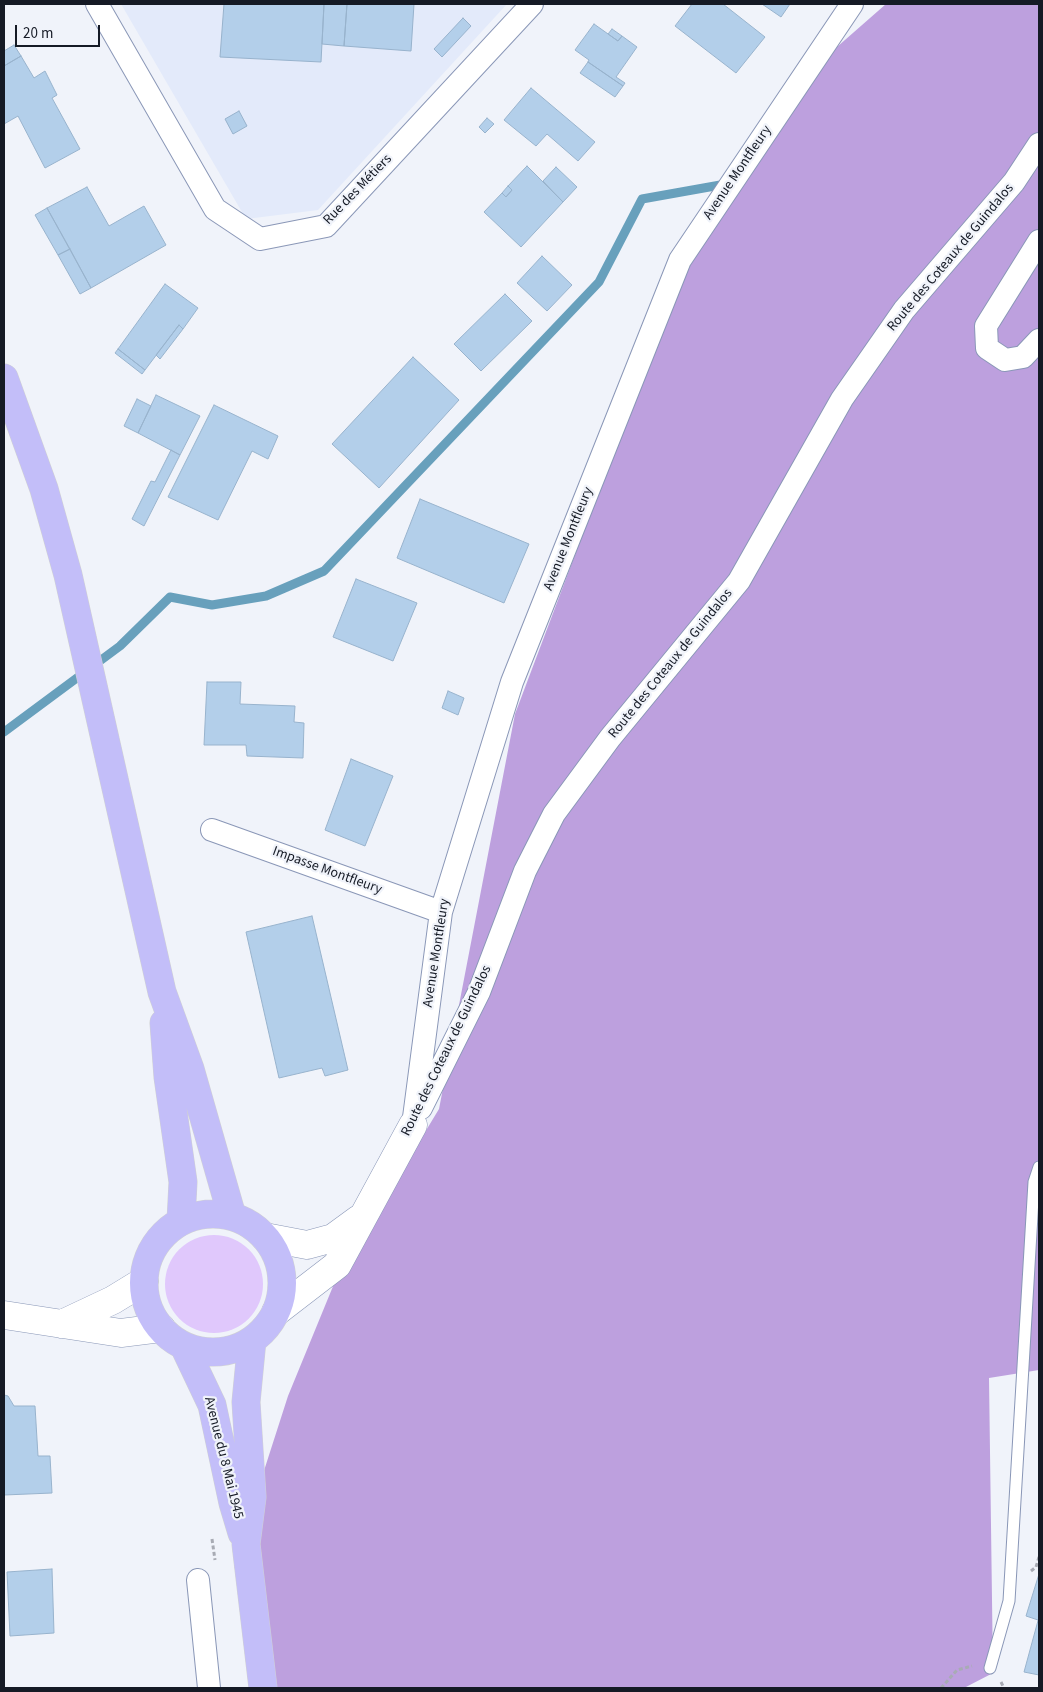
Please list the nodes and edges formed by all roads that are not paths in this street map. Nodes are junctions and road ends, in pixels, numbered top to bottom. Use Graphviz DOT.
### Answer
graph roads {
  1 [pos="97,4"];
  2 [pos="532,4"];
  3 [pos="852,4"];
  4 [pos="1039,144"];
  5 [pos="1039,241"];
  6 [pos="1039,340"];
  7 [pos="4,378"];
  8 [pos="212,830"];
  9 [pos="441,912"];
  10 [pos="162,992"];
  11 [pos="413,1125"];
  12 [pos="1039,1167"];
  13 [pos="232,1216"];
  14 [pos="360,1218"];
  15 [pos="181,1221"];
  16 [pos="265,1237"];
  17 [pos="144,1281"];
  18 [pos="276,1312"];
  19 [pos="4,1315"];
  20 [pos="62,1324"];
  21 [pos="161,1328"];
  22 [pos="252,1340"];
  23 [pos="184,1346"];
  24 [pos="246,1544"];
  25 [pos="198,1580"];
  26 [pos="990,1668"];
  27 [pos="208,1688"];
  28 [pos="263,1688"];
  1 -- 2 [label="street, Rue des Métiers"];
  3 -- 9 [label="street, Avenue Montfleury"];
  4 -- 11 [label="street, Route des Coteaux de Guindalos"];
  5 -- 6 [label="street"];
  7 -- 10 [label="main road"];
  8 -- 9 [label="street, Impasse Montfleury"];
  9 -- 11 [label="street, Avenue Montfleury"];
  10 -- 13 [label="main road"];
  10 -- 15 [label="main road"];
  11 -- 14 [label="street, Route des Coteaux de Guindalos"];
  12 -- 26 [label="lane"];
  13 -- 15 [label="main road"];
  13 -- 16 [label="main road"];
  14 -- 16 [label="street, Route des Coteaux de Guindalos"];
  14 -- 18 [label="street, Route des Coteaux de Guindalos"];
  15 -- 17 [label="main road"];
  16 -- 18 [label="main road"];
  17 -- 20 [label="street"];
  17 -- 21 [label="main road"];
  18 -- 22 [label="main road"];
  19 -- 20 [label="street"];
  20 -- 21 [label="street"];
  21 -- 23 [label="main road"];
  22 -- 23 [label="main road"];
  22 -- 24 [label="main road, Avenue du 8 Mai 1945"];
  23 -- 24 [label="main road, Avenue du 8 Mai 1945"];
  24 -- 28 [label="main road, Avenue du 8 Mai 1945"];
  25 -- 27 [label="street"];
}
